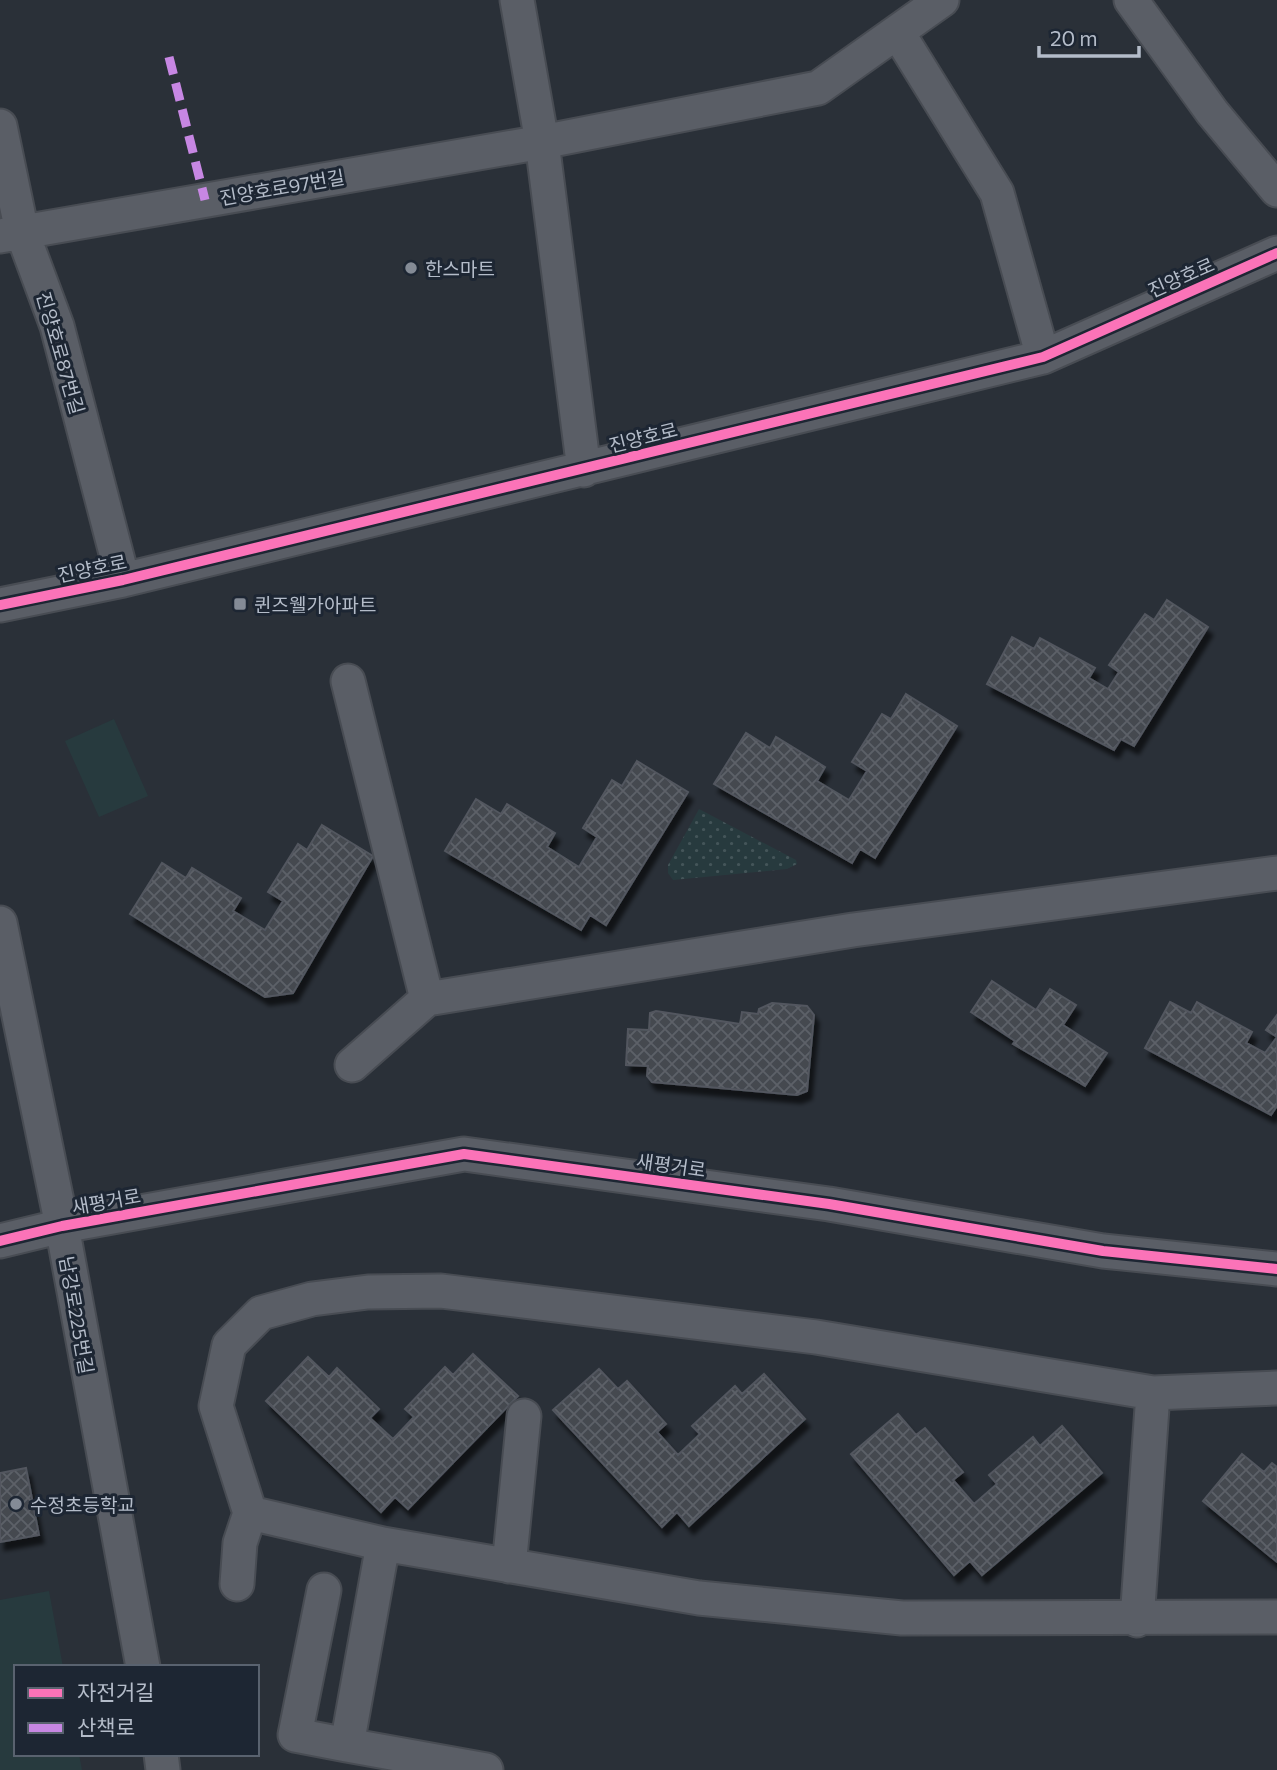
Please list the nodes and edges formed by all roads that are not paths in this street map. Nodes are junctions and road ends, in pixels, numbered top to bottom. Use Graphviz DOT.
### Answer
graph roads {
  1 [pos="517,0"];
  2 [pos="942,0"];
  3 [pos="1131,0"];
  4 [pos="898,33"];
  5 [pos="0,126"];
  6 [pos="542,142"];
  7 [pos="1277,190"];
  8 [pos="11,234"];
  9 [pos="1277,253"];
  10 [pos="1043,358"];
  11 [pos="584,470"];
  12 [pos="122,580"];
  13 [pos="0,605"];
  14 [pos="348,681"];
  15 [pos="1277,873"];
  16 [pos="0,923"];
  17 [pos="427,999"];
  18 [pos="352,1065"];
  19 [pos="62,1226"];
  20 [pos="0,1241"];
  21 [pos="1277,1269"];
  22 [pos="1277,1388"];
  23 [pos="1153,1393"];
  24 [pos="524,1416"];
  25 [pos="250,1513"];
  26 [pos="383,1544"];
  27 [pos="509,1566"];
  28 [pos="237,1584"];
  29 [pos="324,1590"];
  30 [pos="1277,1617"];
  31 [pos="1137,1619"];
  32 [pos="144,1665"];
  33 [pos="347,1745"];
  34 [pos="486,1770"];
  1 -- 6 [label="street"];
  2 -- 4 [label="street, 진양호로97번길"];
  3 -- 7 [label="street"];
  4 -- 6 [label="street, 진양호로97번길"];
  4 -- 10 [label="street"];
  5 -- 8 [label="street, 진양호로87번길"];
  6 -- 8 [label="street, 진양호로97번길"];
  6 -- 11 [label="street"];
  8 -- 12 [label="street, 진양호로87번길"];
  9 -- 10 [label="street, 진양호로"];
  10 -- 11 [label="street, 진양호로"];
  11 -- 12 [label="street, 진양호로"];
  12 -- 13 [label="street, 진양호로"];
  14 -- 17 [label="street"];
  15 -- 17 [label="street"];
  16 -- 19 [label="street, 남강로225번길"];
  17 -- 18 [label="street"];
  19 -- 20 [label="street, 새평거로"];
  19 -- 21 [label="street, 새평거로"];
  19 -- 32 [label="street, 남강로225번길"];
  22 -- 23 [label="street"];
  23 -- 25 [label="street"];
  23 -- 31 [label="street"];
  24 -- 27 [label="street"];
  25 -- 26 [label="street"];
  25 -- 28 [label="street"];
  26 -- 27 [label="street"];
  26 -- 33 [label="street"];
  27 -- 31 [label="street"];
  29 -- 33 [label="street"];
  30 -- 31 [label="street"];
  33 -- 34 [label="street"];
}
